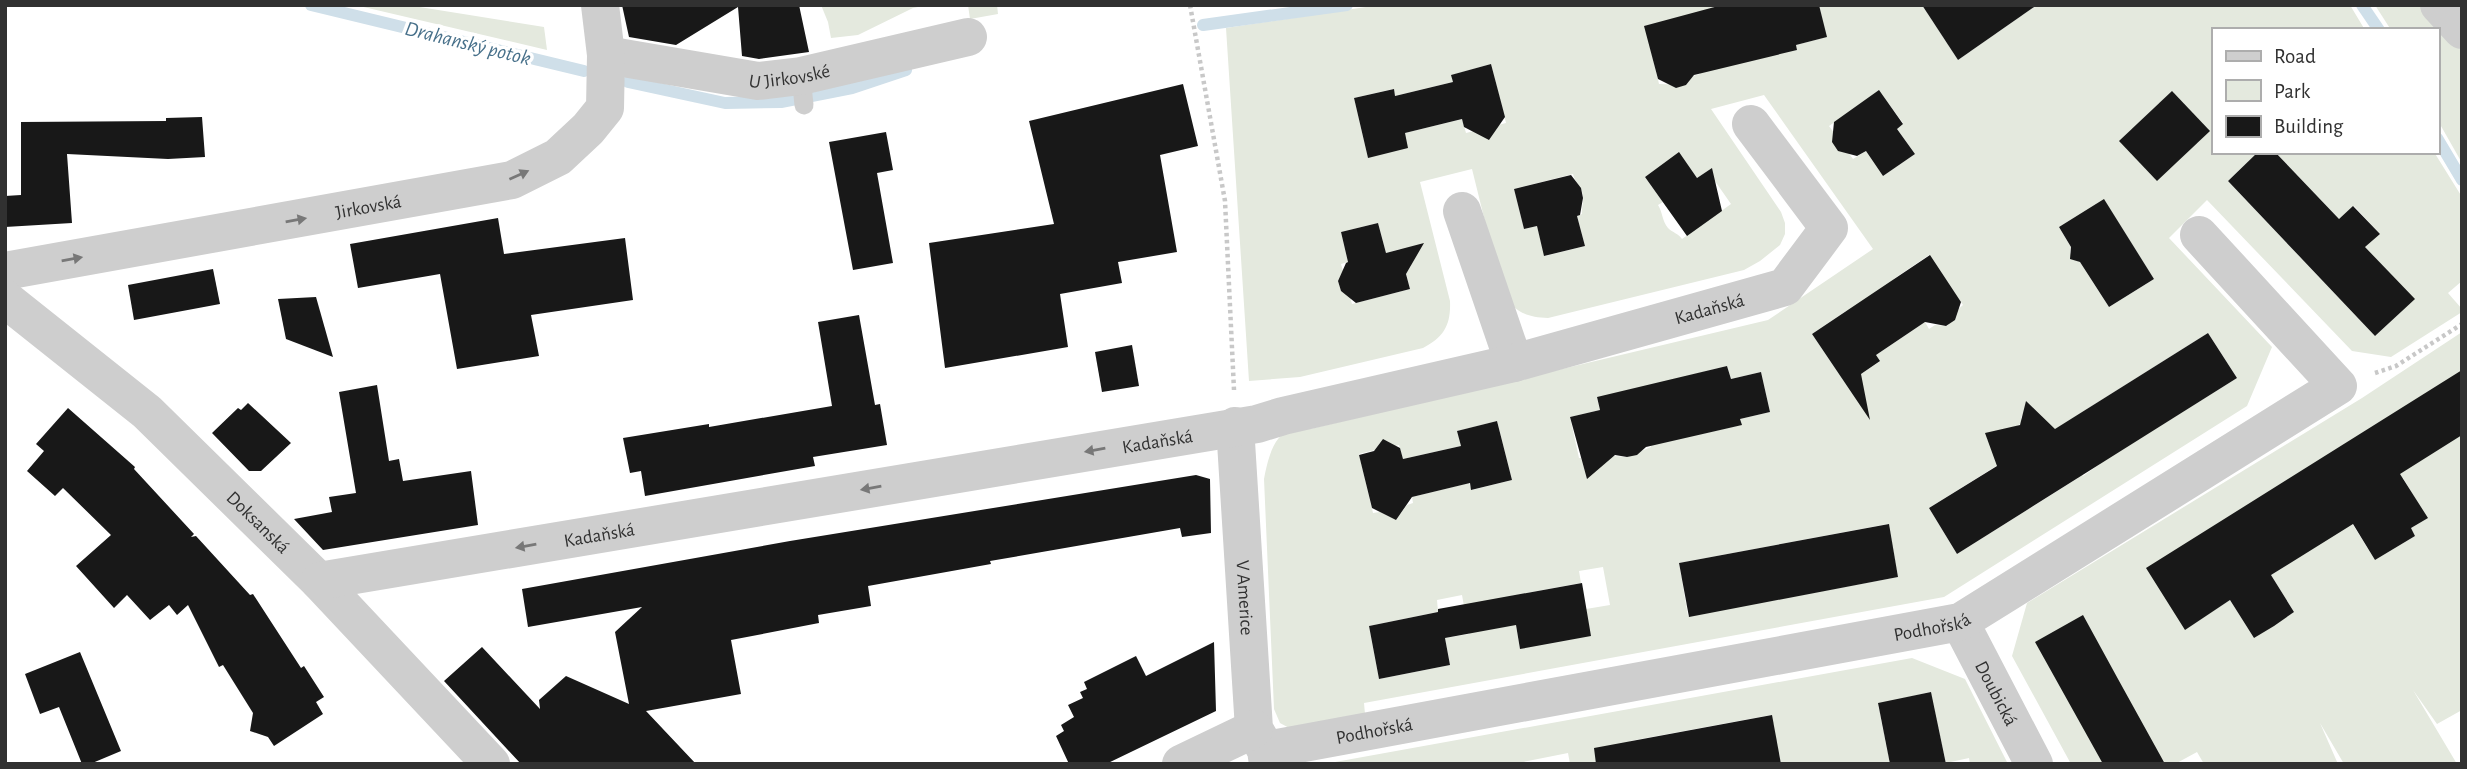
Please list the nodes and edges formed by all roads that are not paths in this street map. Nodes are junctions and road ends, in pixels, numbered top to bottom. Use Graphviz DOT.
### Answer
graph roads {
  1 [pos="600,5"];
  2 [pos="2439,5"];
  3 [pos="2462,30"];
  4 [pos="968,37"];
  5 [pos="607,55"];
  6 [pos="1751,124"];
  7 [pos="1462,211"];
  8 [pos="2199,235"];
  9 [pos="5,271"];
  10 [pos="5,300"];
  11 [pos="1514,363"];
  12 [pos="1235,426"];
  13 [pos="319,580"];
  14 [pos="1960,622"];
  15 [pos="1262,748"];
  16 [pos="491,764"];
  17 [pos="1181,764"];
  18 [pos="2034,764"];
  1 -- 5 [label="street, Jirkovská"];
  2 -- 3 [label="street"];
  4 -- 5 [label="street, U Jirkovské"];
  9 -- 5 [label="street, Jirkovská, one-way"];
  6 -- 11 [label="street, Kadaňská"];
  7 -- 11 [label="street"];
  8 -- 14 [label="street, Podhořská"];
  10 -- 13 [label="street, Doksanská"];
  11 -- 12 [label="street, Kadaňská"];
  12 -- 13 [label="street, Kadaňská, one-way"];
  12 -- 15 [label="street, V Americe"];
  13 -- 16 [label="street, Doksanská"];
  14 -- 15 [label="street, Podhořská"];
  14 -- 18 [label="street, Doubická"];
  15 -- 17 [label="street, Podhořská"];
}
